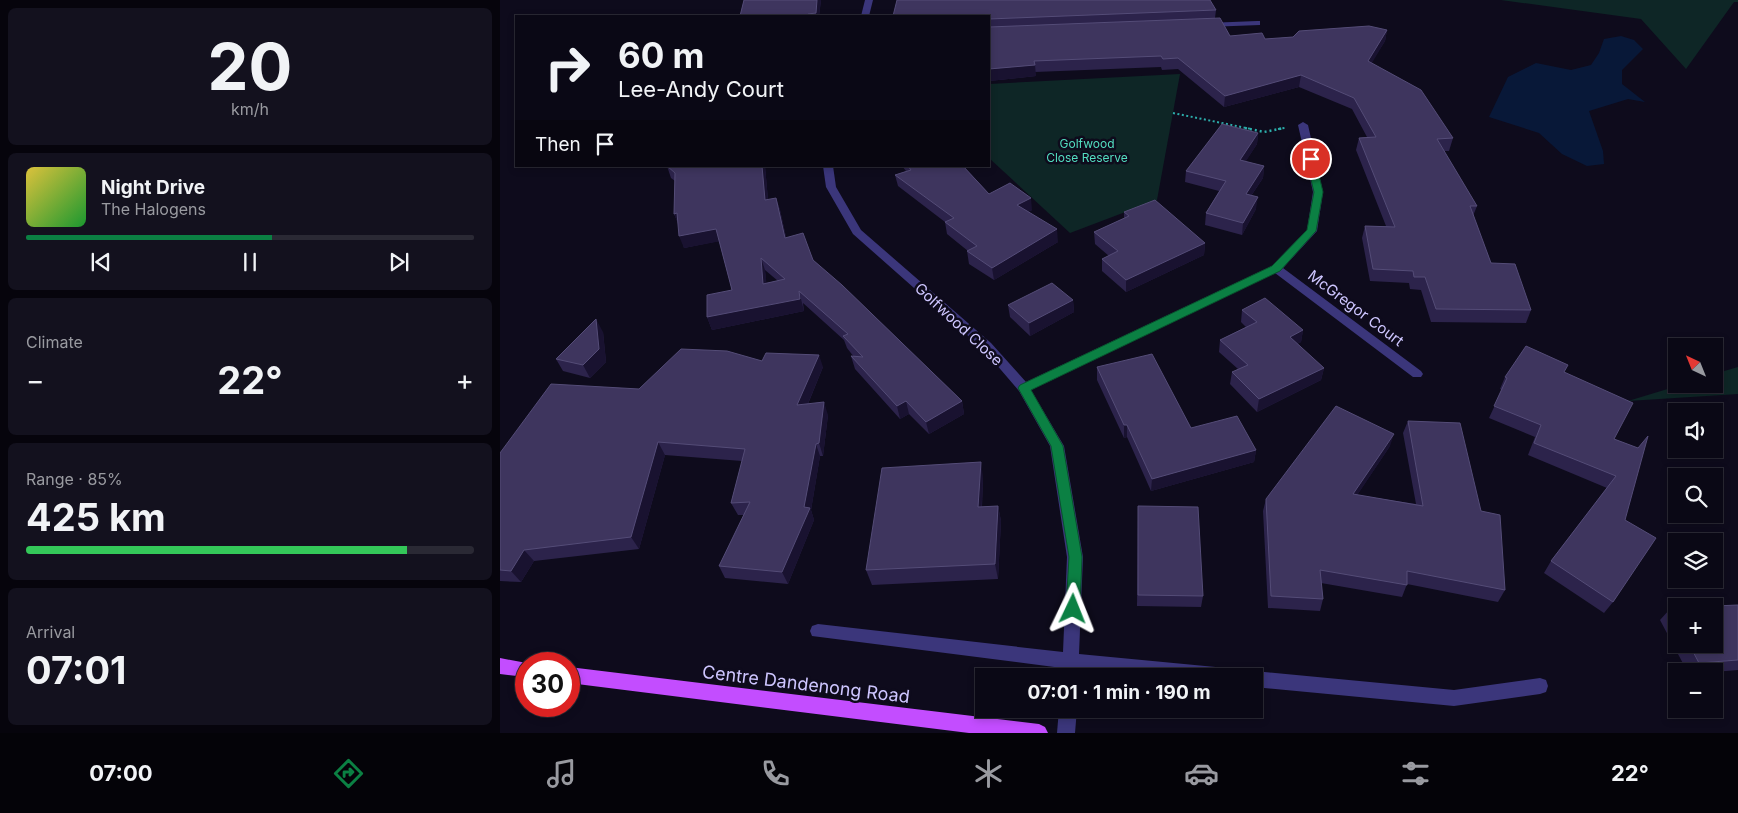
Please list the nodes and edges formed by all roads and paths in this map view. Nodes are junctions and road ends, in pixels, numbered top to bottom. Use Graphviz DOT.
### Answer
graph roads {
  1 [pos="869,0"];
  2 [pos="865,15"];
  3 [pos="1257,23"];
  4 [pos="1198,26"];
  5 [pos="1173,113"];
  6 [pos="1303,125"];
  7 [pos="828,167"];
  8 [pos="1276,268"];
  9 [pos="1416,374"];
  10 [pos="1024,388"];
  11 [pos="818,631"];
  12 [pos="500,666"];
  13 [pos="515,668"];
  14 [pos="1064,668"];
  15 [pos="1071,668"];
  16 [pos="580,676"];
  17 [pos="1263,680"];
  18 [pos="1540,686"];
  19 [pos="1067,718"];
  20 [pos="1039,733"];
  21 [pos="1066,733"];
  1 -- 2 [label="street"];
  3 -- 4 [label="street"];
  5 -- 6 [label="path"];
  6 -- 8 [label="street"];
  7 -- 10 [label="street, Golfwood Close"];
  8 -- 9 [label="street, McGregor Court"];
  8 -- 10 [label="street"];
  10 -- 15 [label="street, Golfwood Close"];
  11 -- 14 [label="street"];
  12 -- 13 [label="main road"];
  16 -- 20 [label="main road, Centre Dandenong Road"];
  17 -- 18 [label="street"];
  19 -- 21 [label="street"];
}
